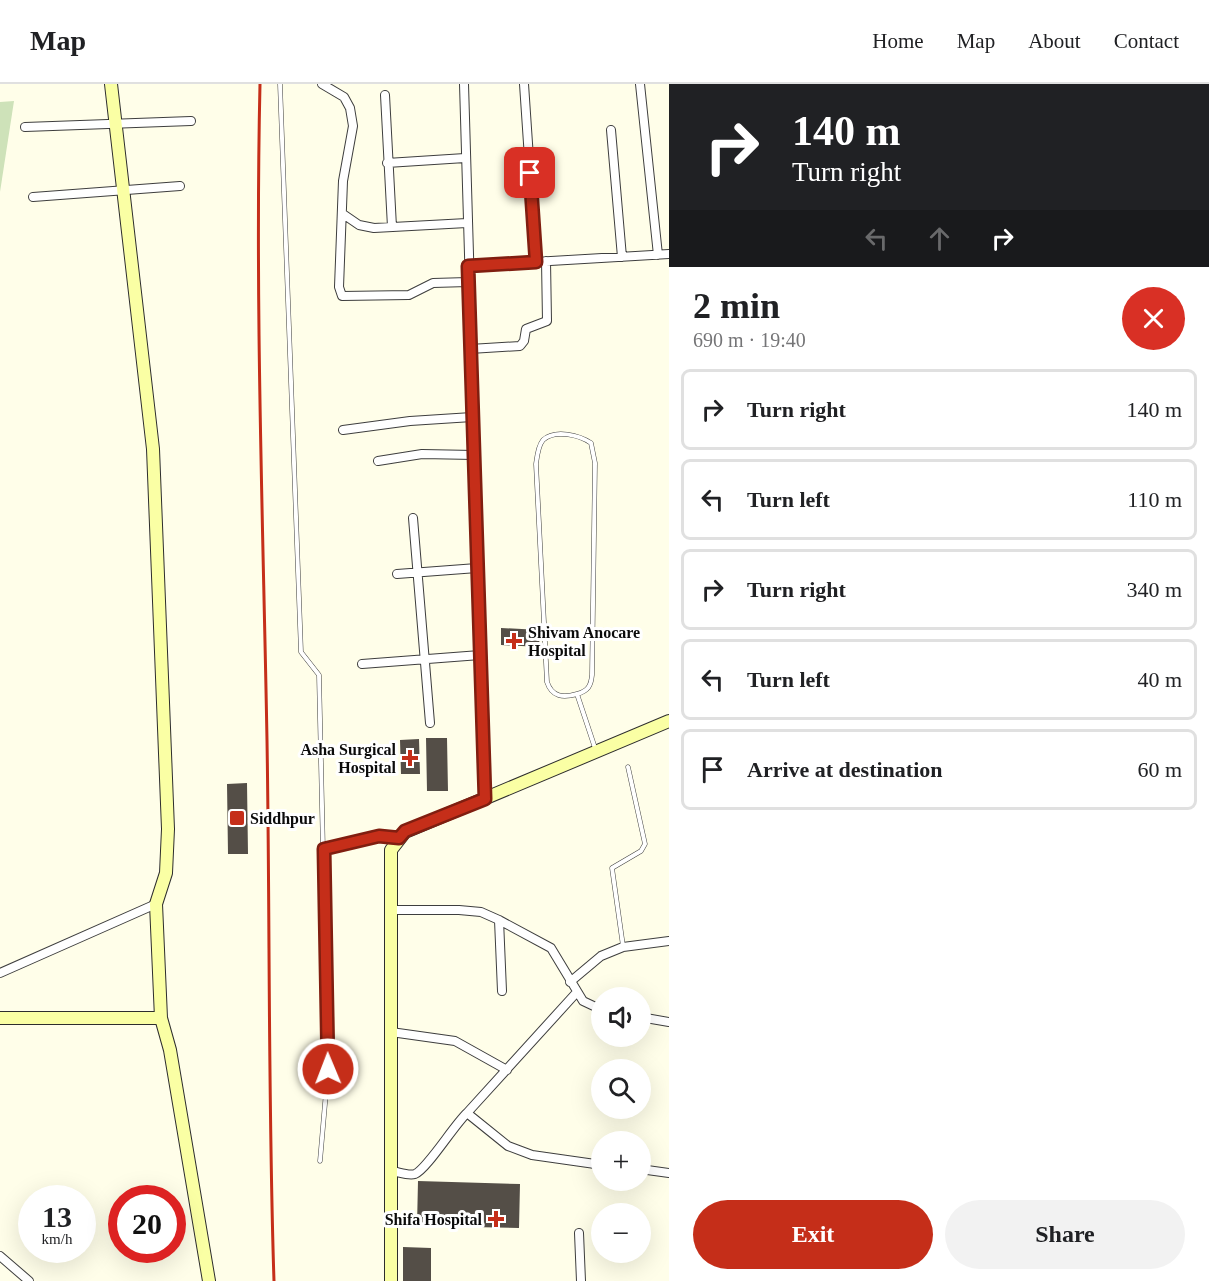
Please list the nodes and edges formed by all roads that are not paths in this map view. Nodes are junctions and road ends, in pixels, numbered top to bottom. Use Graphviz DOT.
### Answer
graph roads {
  1 [pos="111,84"];
  2 [pos="280,84"];
  3 [pos="322,84"];
  4 [pos="464,84"];
  5 [pos="524,84"];
  6 [pos="640,84"];
  7 [pos="385,94"];
  8 [pos="190,121"];
  9 [pos="116,122"];
  10 [pos="25,128"];
  11 [pos="611,130"];
  12 [pos="465,158"];
  13 [pos="387,163"];
  14 [pos="180,186"];
  15 [pos="123,190"];
  16 [pos="33,197"];
  17 [pos="343,214"];
  18 [pos="467,223"];
  19 [pos="392,227"];
  20 [pos="669,254"];
  21 [pos="658,255"];
  22 [pos="622,257"];
  23 [pos="546,261"];
  24 [pos="536,262"];
  25 [pos="468,266"];
  26 [pos="468,282"];
  27 [pos="470,349"];
  28 [pos="472,417"];
  29 [pos="343,430"];
  30 [pos="474,454"];
  31 [pos="378,461"];
  32 [pos="413,518"];
  33 [pos="477,568"];
  34 [pos="419,572"];
  35 [pos="397,574"];
  36 [pos="480,655"];
  37 [pos="426,659"];
  38 [pos="362,664"];
  39 [pos="577,694"];
  40 [pos="669,722"];
  41 [pos="429,723"];
  42 [pos="597,752"];
  43 [pos="628,767"];
  44 [pos="485,799"];
  45 [pos="399,838"];
  46 [pos="324,849"];
  47 [pos="156,904"];
  48 [pos="391,910"];
  49 [pos="499,920"];
  50 [pos="669,941"];
  51 [pos="623,947"];
  52 [pos="0,973"];
  53 [pos="570,982"];
  54 [pos="502,991"];
  55 [pos="577,992"];
  56 [pos="591,1005"];
  57 [pos="0,1018"];
  58 [pos="161,1018"];
  59 [pos="651,1019"];
  60 [pos="669,1022"];
  61 [pos="392,1032"];
  62 [pos="507,1070"];
  63 [pos="467,1113"];
  64 [pos="320,1161"];
  65 [pos="591,1163"];
  66 [pos="392,1171"];
  67 [pos="651,1171"];
  68 [pos="669,1173"];
  69 [pos="579,1233"];
  70 [pos="2,1260"];
  71 [pos="29,1281"];
  72 [pos="209,1281"];
  73 [pos="391,1281"];
  74 [pos="581,1281"];
  1 -- 9 [label="street"];
  2 -- 46 [label="lane"];
  3 -- 17 [label="street"];
  4 -- 12 [label="street"];
  5 -- 24 [label="street"];
  6 -- 21 [label="street"];
  7 -- 13 [label="street"];
  8 -- 9 [label="street"];
  9 -- 10 [label="street"];
  9 -- 15 [label="street"];
  11 -- 22 [label="street"];
  12 -- 13 [label="street"];
  12 -- 18 [label="street"];
  13 -- 19 [label="street"];
  14 -- 15 [label="street"];
  15 -- 16 [label="street"];
  15 -- 47 [label="street"];
  17 -- 19 [label="street"];
  17 -- 26 [label="street"];
  18 -- 19 [label="street"];
  18 -- 25 [label="street"];
  20 -- 21 [label="street"];
  21 -- 22 [label="street"];
  22 -- 23 [label="street"];
  23 -- 24 [label="street"];
  23 -- 27 [label="street"];
  24 -- 25 [label="street"];
  25 -- 26 [label="street"];
  26 -- 27 [label="street"];
  27 -- 28 [label="street"];
  28 -- 29 [label="street"];
  28 -- 30 [label="street"];
  30 -- 31 [label="street"];
  30 -- 33 [label="street"];
  32 -- 34 [label="street"];
  33 -- 34 [label="street"];
  33 -- 36 [label="street"];
  34 -- 35 [label="street"];
  34 -- 37 [label="street"];
  36 -- 37 [label="street"];
  36 -- 44 [label="street"];
  37 -- 38 [label="street"];
  37 -- 41 [label="street"];
  39 -- 39 [label="lane"];
  39 -- 42 [label="lane"];
  40 -- 42 [label="street"];
  42 -- 44 [label="street"];
  43 -- 51 [label="lane"];
  44 -- 45 [label="street"];
  45 -- 46 [label="lane"];
  45 -- 48 [label="street"];
  46 -- 64 [label="lane"];
  47 -- 52 [label="street"];
  47 -- 58 [label="street"];
  48 -- 49 [label="street"];
  48 -- 61 [label="street"];
  49 -- 53 [label="street"];
  49 -- 54 [label="street"];
  50 -- 51 [label="street"];
  51 -- 53 [label="street"];
  53 -- 55 [label="street"];
  55 -- 56 [label="street"];
  55 -- 62 [label="street"];
  57 -- 58 [label="street"];
  58 -- 72 [label="street"];
  59 -- 60 [label="street"];
  61 -- 62 [label="street"];
  61 -- 66 [label="street"];
  62 -- 63 [label="street"];
  63 -- 65 [label="street"];
  63 -- 66 [label="street"];
  66 -- 73 [label="street"];
  67 -- 68 [label="street"];
  69 -- 74 [label="street"];
  70 -- 71 [label="street"];
}
